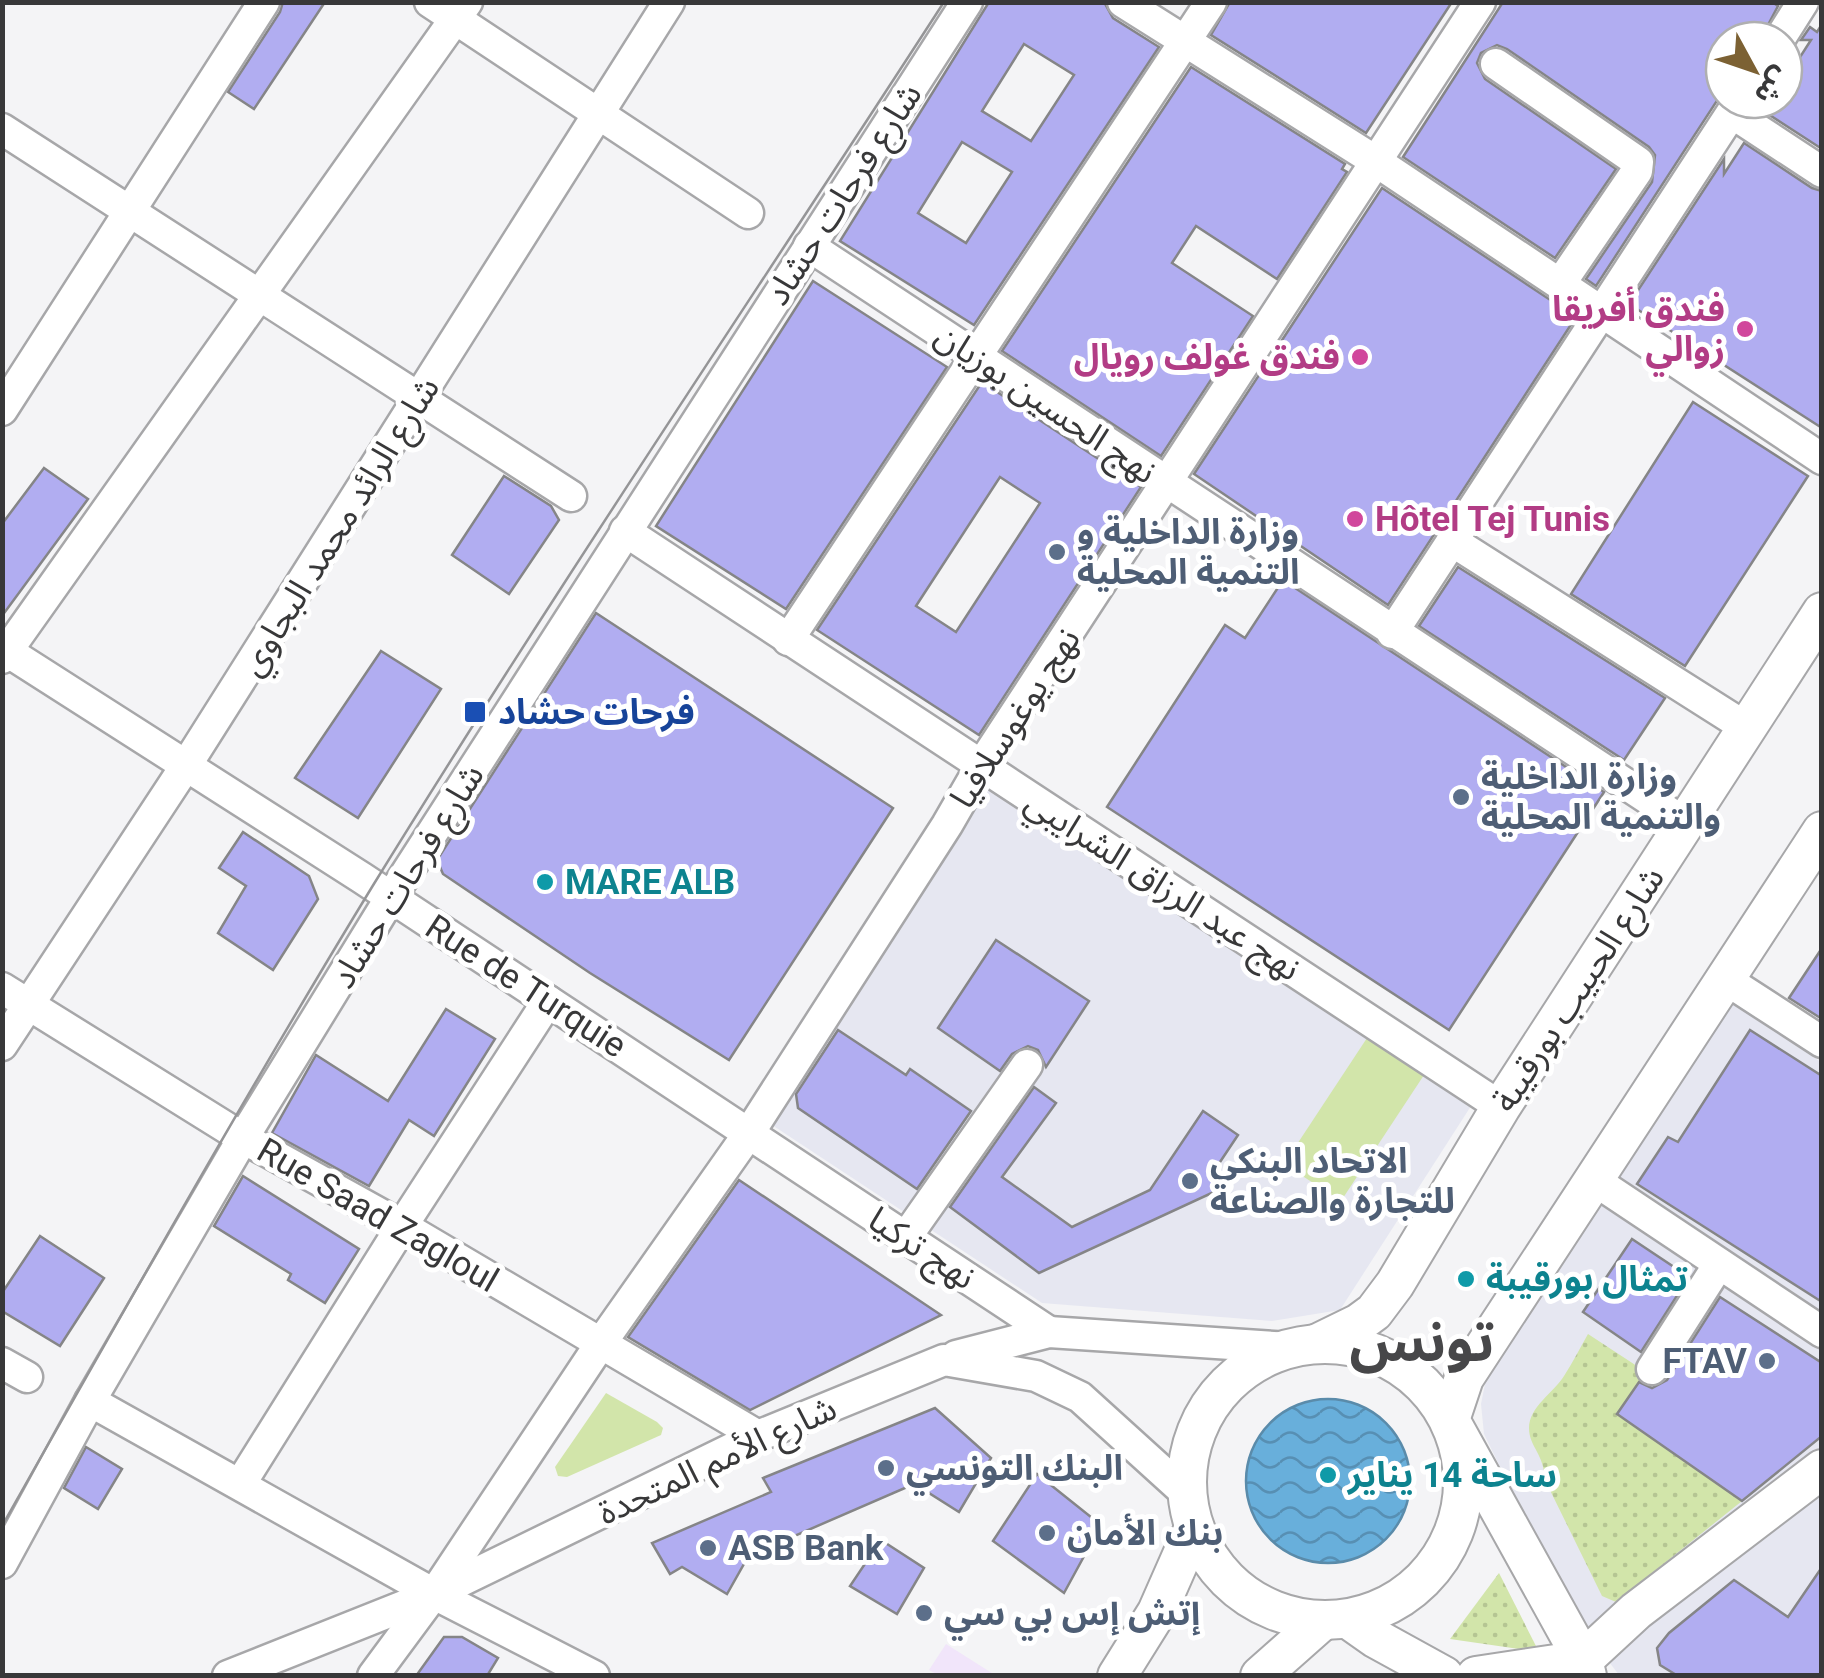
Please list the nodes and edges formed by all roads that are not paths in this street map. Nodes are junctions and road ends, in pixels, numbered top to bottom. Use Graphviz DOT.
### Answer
graph roads {
  1 [pos="264,2"];
  2 [pos="669,2"];
  3 [pos="967,2"];
  4 [pos="1123,2"];
  5 [pos="1211,2"];
  6 [pos="1480,2"];
  7 [pos="451,8"];
  8 [pos="1186,42"];
  9 [pos="1496,64"];
  10 [pos="597,112"];
  11 [pos="1728,120"];
  12 [pos="1753,120"];
  13 [pos="2,128"];
  14 [pos="1377,162"];
  15 [pos="1822,172"];
  16 [pos="130,211"];
  17 [pos="748,213"];
  18 [pos="815,250"];
  19 [pos="1560,284"];
  20 [pos="260,295"];
  21 [pos="1602,313"];
  22 [pos="978,358"];
  23 [pos="420,399"];
  24 [pos="2,410"];
  25 [pos="1822,459"];
  26 [pos="1168,484"];
  27 [pos="570,496"];
  28 [pos="625,531"];
  29 [pos="1452,542"];
  30 [pos="1822,612"];
  31 [pos="1392,632"];
  32 [pos="788,640"];
  33 [pos="4,652"];
  34 [pos="1747,728"];
  35 [pos="187,764"];
  36 [pos="981,766"];
  37 [pos="1685,822"];
  38 [pos="1822,831"];
  39 [pos="392,898"];
  40 [pos="1725,979"];
  41 [pos="2,988"];
  42 [pos="548,1002"];
  43 [pos="29,1004"];
  44 [pos="1822,1042"];
  45 [pos="2,1045"];
  46 [pos="1027,1065"];
  47 [pos="1501,1106"];
  48 [pos="749,1133"];
  49 [pos="243,1138"];
  50 [pos="795,1164"];
  51 [pos="1594,1180"];
  52 [pos="402,1226"];
  53 [pos="906,1238"];
  54 [pos="1719,1264"];
  55 [pos="1049,1332"];
  56 [pos="1822,1332"];
  57 [pos="601,1343"];
  58 [pos="1303,1346"];
  59 [pos="944,1360"];
  60 [pos="1652,1368"];
  61 [pos="90,1401"];
  62 [pos="1450,1420"];
  63 [pos="758,1436"];
  64 [pos="1822,1469"];
  65 [pos="242,1483"];
  66 [pos="1190,1511"];
  67 [pos="2,1563"];
  68 [pos="434,1594"];
  69 [pos="1335,1620"];
  70 [pos="1585,1668"];
  71 [pos="1430,1672"];
  72 [pos="228,1676"];
  73 [pos="373,1676"];
  74 [pos="594,1676"];
  75 [pos="1117,1676"];
  76 [pos="1260,1676"];
  77 [pos="1476,1676"];
  1 -- 16 [label="street"];
  2 -- 10 [label="street, شارع الرائد محمد البجاوي"];
  3 -- 18 [label="street, شارع فرحات حشاد"];
  4 -- 8 [label="street"];
  5 -- 8 [label="street"];
  6 -- 14 [label="street, نهج يوغوسلافيا"];
  7 -- 10 [label="street"];
  7 -- 20 [label="street"];
  8 -- 14 [label="street"];
  8 -- 22 [label="street"];
  9 -- 19 [label="street"];
  10 -- 17 [label="street"];
  10 -- 23 [label="street, شارع الرائد محمد البجاوي"];
  11 -- 21 [label="street"];
  12 -- 15 [label="street"];
  13 -- 16 [label="street"];
  14 -- 19 [label="street"];
  14 -- 26 [label="street, نهج يوغوسلافيا"];
  16 -- 20 [label="street"];
  16 -- 24 [label="street"];
  18 -- 22 [label="street, نهج الحسين بوزيان"];
  18 -- 28 [label="street, شارع فرحات حشاد"];
  19 -- 21 [label="street"];
  20 -- 23 [label="street"];
  20 -- 33 [label="street"];
  21 -- 25 [label="street"];
  21 -- 29 [label="street"];
  22 -- 26 [label="street, نهج الحسين بوزيان"];
  22 -- 32 [label="street"];
  23 -- 27 [label="street"];
  23 -- 35 [label="street, شارع الرائد محمد البجاوي"];
  26 -- 31 [label="street, نهج الحسين بوزيان"];
  26 -- 36 [label="street, نهج يوغوسلافيا"];
  28 -- 32 [label="street, نهج عبد الرزاق الشرايبي"];
  28 -- 39 [label="street, شارع فرحات حشاد"];
  29 -- 31 [label="street"];
  29 -- 34 [label="street"];
  30 -- 34 [label="main road, شارع الحبيب بورقيبة"];
  31 -- 37 [label="street, نهج الحسين بوزيان"];
  32 -- 36 [label="street, نهج عبد الرزاق الشرايبي"];
  33 -- 35 [label="street, Rue de Turquie"];
  34 -- 37 [label="main road, شارع الحبيب بورقيبة"];
  35 -- 39 [label="street, Rue de Turquie"];
  35 -- 43 [label="street, شارع الرائد محمد البجاوي"];
  36 -- 47 [label="street, نهج عبد الرزاق الشرايبي"];
  36 -- 48 [label="street, نهج يوغوسلافيا"];
  37 -- 47 [label="main road, شارع الحبيب بورقيبة"];
  38 -- 40 [label="main road"];
  39 -- 42 [label="street, Rue de Turquie"];
  39 -- 49 [label="street, شارع فرحات حشاد"];
  40 -- 44 [label="street"];
  40 -- 51 [label="main road"];
  41 -- 43 [label="street, Rue Saad Zagloul"];
  42 -- 48 [label="street, Rue de Turquie"];
  42 -- 52 [label="street"];
  43 -- 45 [label="street, شارع الرائد محمد البجاوي"];
  43 -- 49 [label="street, Rue Saad Zagloul"];
  46 -- 53 [label="street"];
  47 -- 58 [label="main road, شارع الحبيب بورقيبة"];
  48 -- 50 [label="street, Rue de Turquie"];
  48 -- 57 [label="street, نهج يوغوسلافيا"];
  49 -- 52 [label="street, Rue Saad Zagloul"];
  49 -- 61 [label="street, شارع فرحات حشاد"];
  50 -- 53 [label="street, نهج تركيا"];
  51 -- 54 [label="street"];
  51 -- 62 [label="main road"];
  52 -- 57 [label="street, Rue Saad Zagloul"];
  52 -- 65 [label="street"];
  53 -- 55 [label="street, نهج تركيا"];
  54 -- 56 [label="street"];
  54 -- 60 [label="street"];
  55 -- 58 [label="street"];
  55 -- 59 [label="street, شارع الأمم المتحدة"];
  57 -- 63 [label="street, Rue Saad Zagloul"];
  57 -- 68 [label="street, نهج يوغوسلافيا"];
  58 -- 62 [label="main road"];
  58 -- 66 [label="main road"];
  59 -- 63 [label="street, شارع الأمم المتحدة"];
  59 -- 66 [label="street"];
  61 -- 65 [label="street"];
  61 -- 67 [label="street, شارع فرحات حشاد"];
  62 -- 69 [label="main road"];
  62 -- 70 [label="main road"];
  63 -- 68 [label="street, شارع الأمم المتحدة"];
  64 -- 70 [label="main road"];
  65 -- 68 [label="street"];
  66 -- 69 [label="main road"];
  66 -- 75 [label="main road"];
  68 -- 72 [label="street, شارع الأمم المتحدة"];
  68 -- 73 [label="street, نهج يوغوسلافيا"];
  68 -- 74 [label="street"];
  69 -- 71 [label="main road"];
  69 -- 76 [label="main road"];
  70 -- 77 [label="main road"];
}
